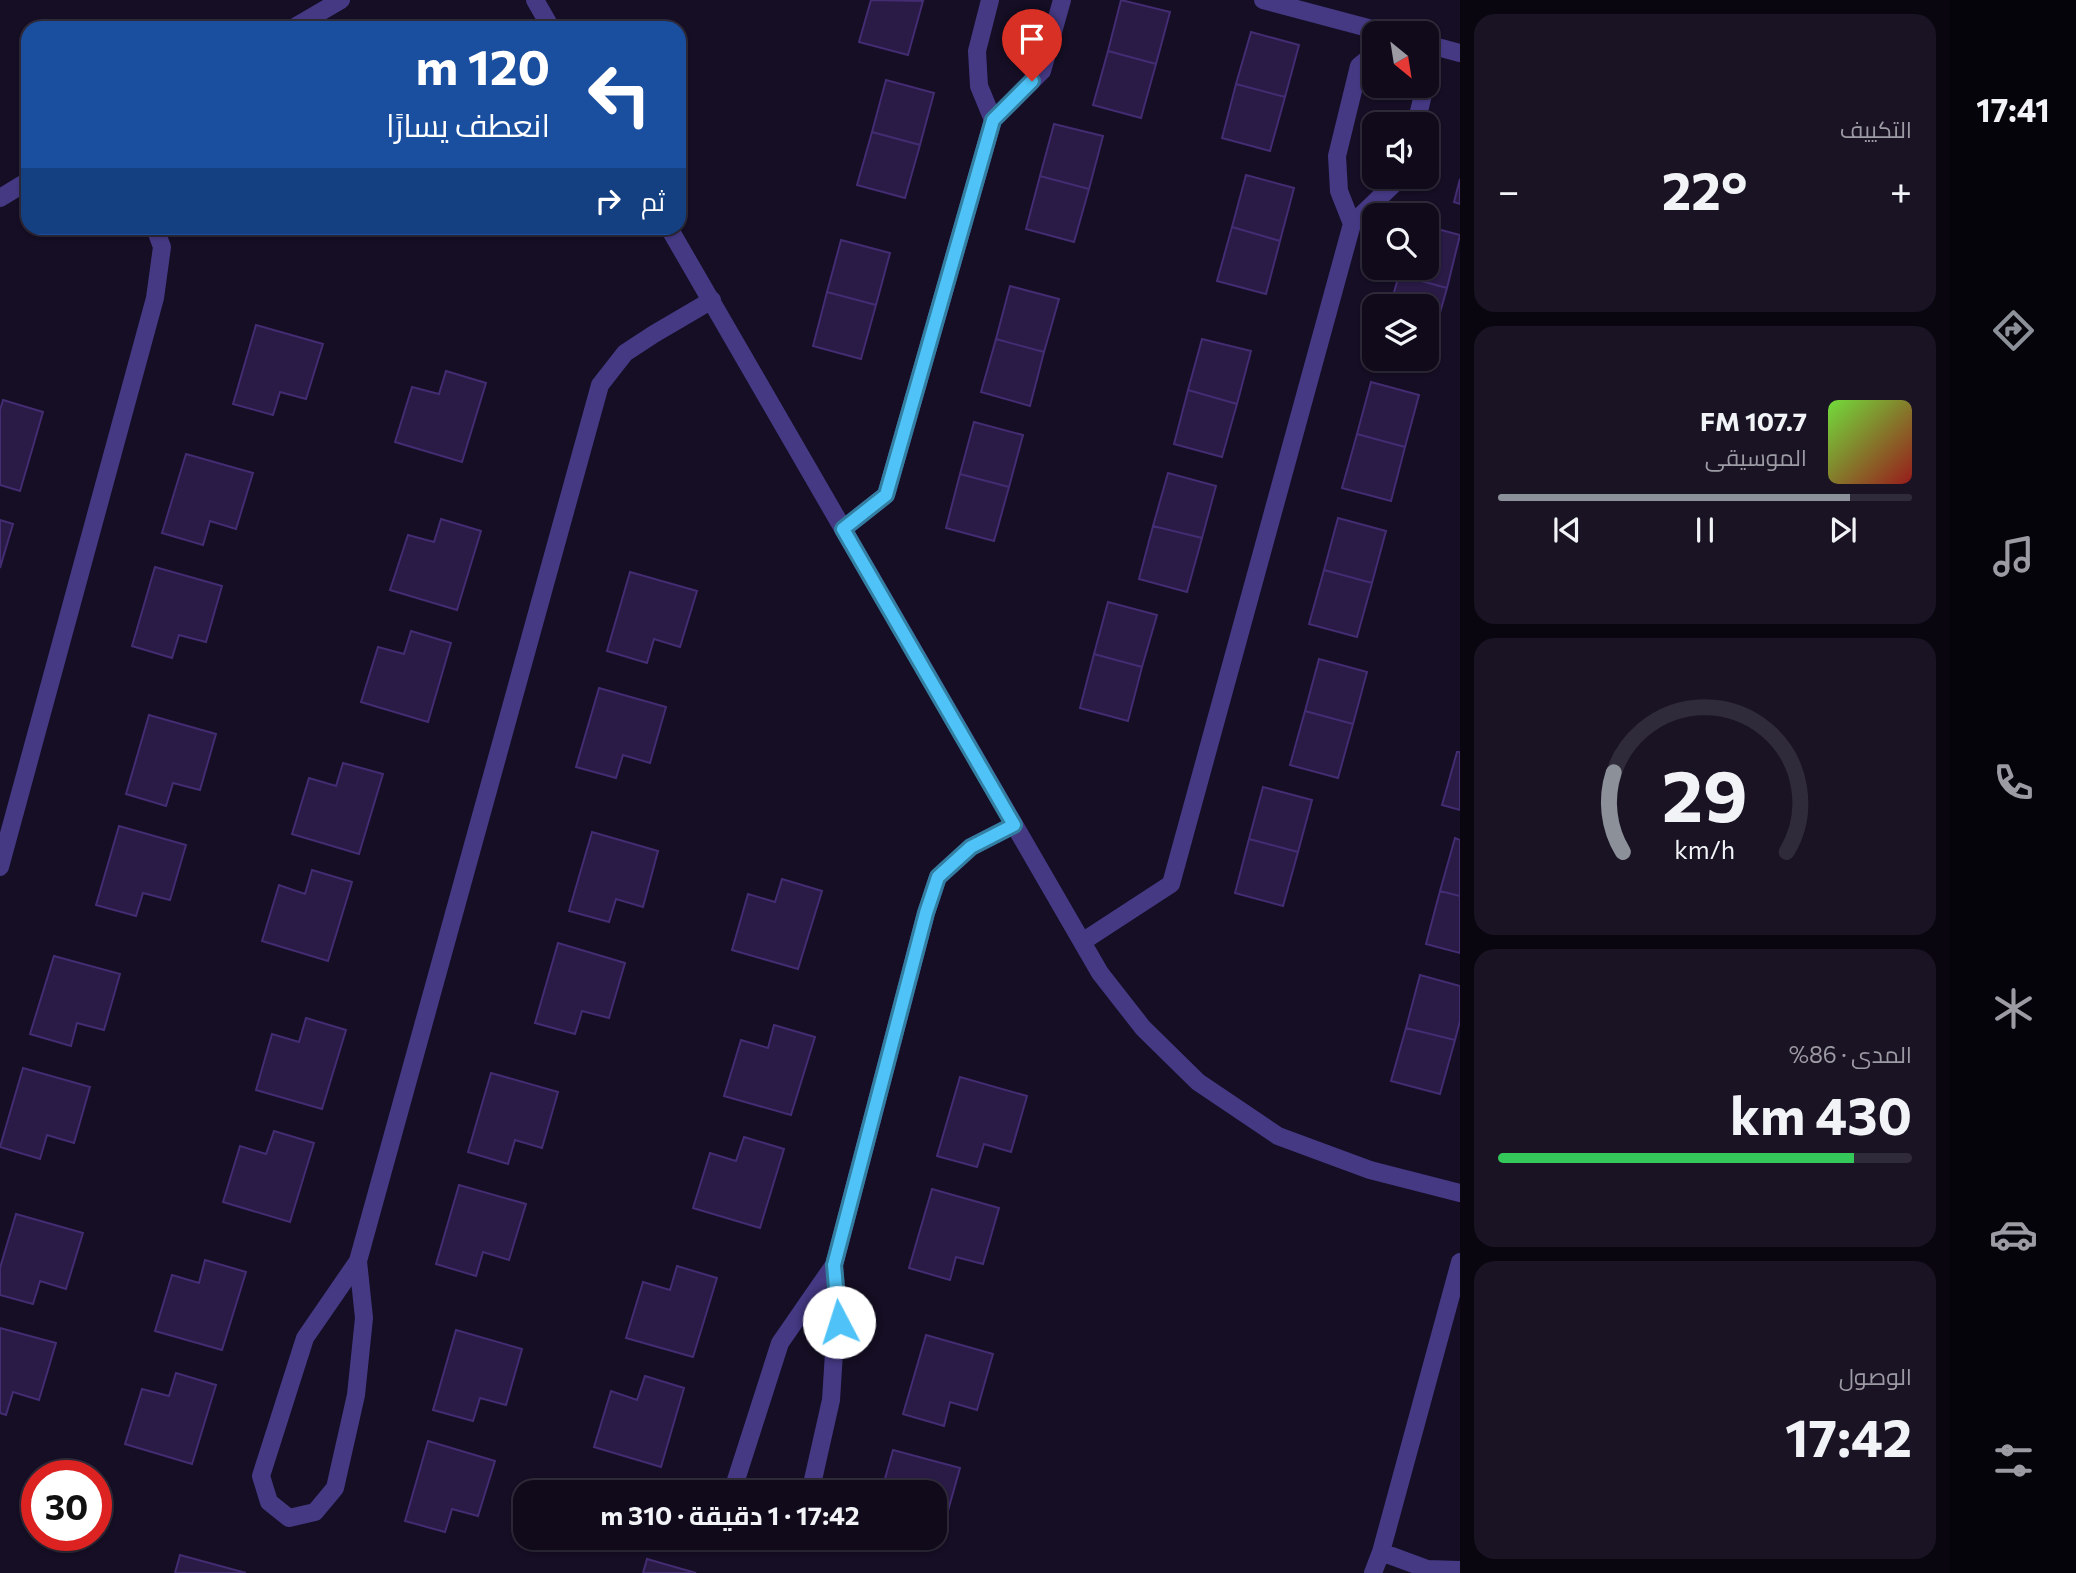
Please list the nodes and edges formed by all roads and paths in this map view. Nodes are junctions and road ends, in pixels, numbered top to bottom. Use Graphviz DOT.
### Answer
graph roads {
  1 [pos="341,0"];
  2 [pos="535,0"];
  3 [pos="990,0"];
  4 [pos="1062,0"];
  5 [pos="1263,0"];
  6 [pos="305,21"];
  7 [pos="547,21"];
  8 [pos="1362,26"];
  9 [pos="1439,47"];
  10 [pos="1460,52"];
  11 [pos="1362,64"];
  12 [pos="993,120"];
  13 [pos="21,185"];
  14 [pos="1388,189"];
  15 [pos="0,198"];
  16 [pos="1352,224"];
  17 [pos="158,235"];
  18 [pos="673,235"];
  19 [pos="712,300"];
  20 [pos="843,529"];
  21 [pos="1014,825"];
  22 [pos="0,867"];
  23 [pos="1082,942"];
  24 [pos="1460,1193"];
  25 [pos="358,1261"];
  26 [pos="1460,1262"];
  27 [pos="834,1265"];
  28 [pos="736,1480"];
  29 [pos="813,1480"];
  30 [pos="1381,1552"];
  31 [pos="1460,1570"];
  32 [pos="1373,1573"];
  1 -- 6 [label="street"];
  2 -- 7 [label="street"];
  3 -- 12 [label="street"];
  4 -- 12 [label="street"];
  5 -- 8 [label="street"];
  9 -- 10 [label="street"];
  11 -- 16 [label="street"];
  12 -- 20 [label="street"];
  13 -- 15 [label="street"];
  14 -- 16 [label="street"];
  16 -- 23 [label="street"];
  17 -- 22 [label="street"];
  18 -- 19 [label="street"];
  19 -- 20 [label="street"];
  19 -- 25 [label="street"];
  20 -- 21 [label="street"];
  21 -- 23 [label="street"];
  21 -- 27 [label="street"];
  23 -- 24 [label="street"];
  25 -- 25 [label="street"];
  26 -- 30 [label="street"];
  27 -- 28 [label="street"];
  27 -- 29 [label="street"];
  30 -- 31 [label="street"];
  30 -- 32 [label="street"];
}
